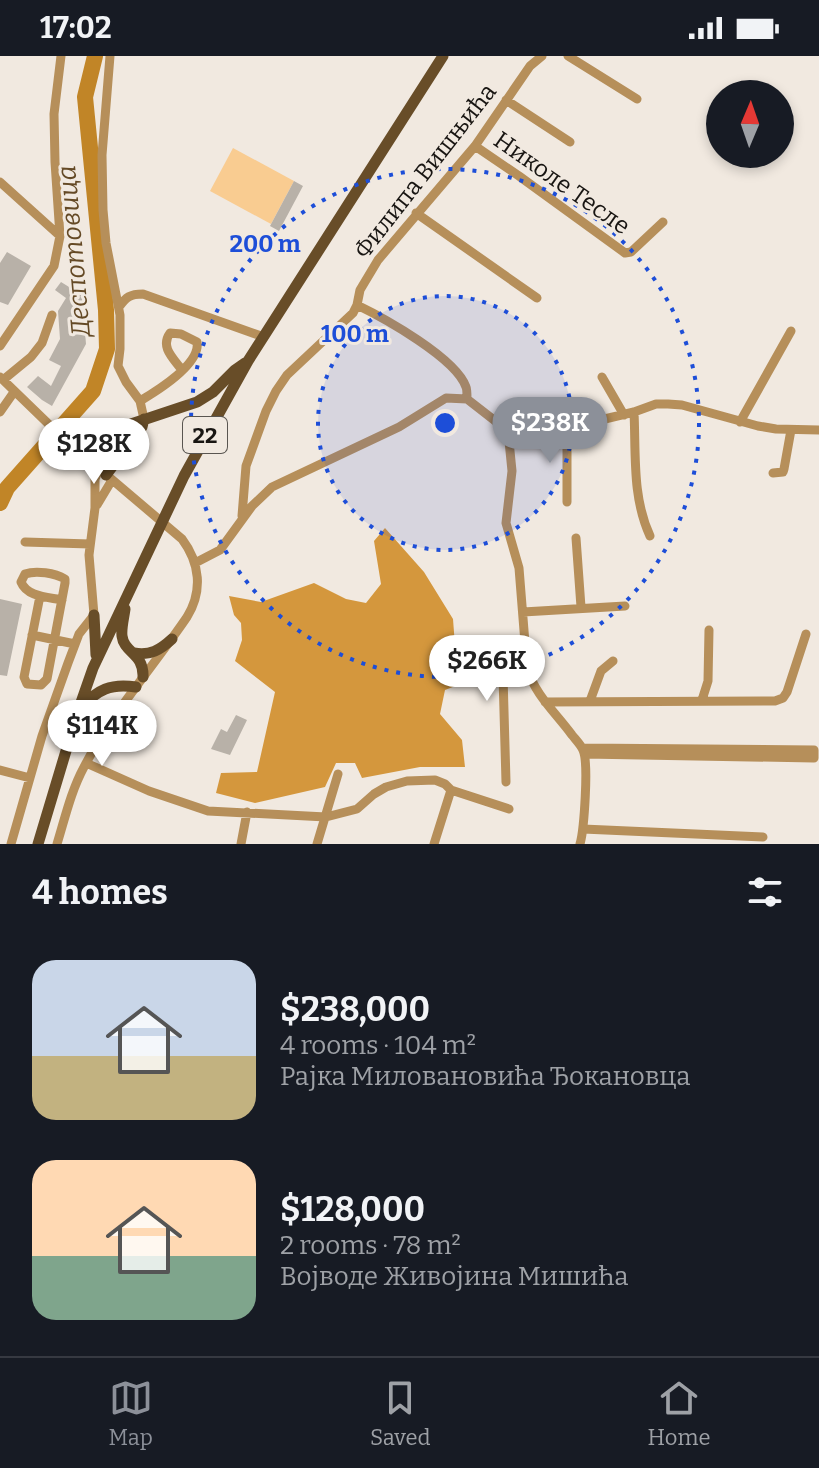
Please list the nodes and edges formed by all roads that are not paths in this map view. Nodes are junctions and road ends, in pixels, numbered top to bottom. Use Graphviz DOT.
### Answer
graph roads {
  1 [pos="61,56"];
  2 [pos="110,56"];
  3 [pos="443,56"];
  4 [pos="542,56"];
  5 [pos="568,56"];
  6 [pos="637,99"];
  7 [pos="506,100"];
  8 [pos="570,142"];
  9 [pos="475,146"];
  10 [pos="0,182"];
  11 [pos="416,213"];
  12 [pos="663,222"];
  13 [pos="60,236"];
  14 [pos="537,298"];
  15 [pos="357,305"];
  16 [pos="119,307"];
  17 [pos="52,315"];
  18 [pos="791,331"];
  19 [pos="264,337"];
  20 [pos="0,346"];
  21 [pos="248,361"];
  22 [pos="182,370"];
  23 [pos="602,377"];
  24 [pos="2,378"];
  25 [pos="14,392"];
  26 [pos="467,399"];
  27 [pos="140,401"];
  28 [pos="0,412"];
  29 [pos="634,412"];
  30 [pos="624,415"];
  31 [pos="144,419"];
  32 [pos="740,422"];
  33 [pos="567,428"];
  34 [pos="791,430"];
  35 [pos="819,430"];
  36 [pos="508,431"];
  37 [pos="773,473"];
  38 [pos="106,475"];
  39 [pos="567,502"];
  40 [pos="95,508"];
  41 [pos="241,519"];
  42 [pos="650,536"];
  43 [pos="576,538"];
  44 [pos="25,542"];
  45 [pos="90,544"];
  46 [pos="195,563"];
  47 [pos="129,592"];
  48 [pos="40,596"];
  49 [pos="62,600"];
  50 [pos="625,606"];
  51 [pos="581,607"];
  52 [pos="523,612"];
  53 [pos="94,615"];
  54 [pos="709,630"];
  55 [pos="806,634"];
  56 [pos="32,635"];
  57 [pos="172,639"];
  58 [pos="54,640"];
  59 [pos="75,644"];
  60 [pos="134,653"];
  61 [pos="613,661"];
  62 [pos="93,668"];
  63 [pos="527,668"];
  64 [pos="139,682"];
  65 [pos="702,700"];
  66 [pos="590,701"];
  67 [pos="545,702"];
  68 [pos="78,711"];
  69 [pos="584,751"];
  70 [pos="86,763"];
  71 [pos="0,770"];
  72 [pos="338,774"];
  73 [pos="30,778"];
  74 [pos="506,782"];
  75 [pos="451,790"];
  76 [pos="509,809"];
  77 [pos="247,812"];
  78 [pos="326,817"];
  79 [pos="763,837"];
  80 [pos="584,839"];
  81 [pos="11,844"];
  82 [pos="38,844"];
  83 [pos="57,844"];
  84 [pos="241,844"];
  85 [pos="317,844"];
  86 [pos="434,844"];
  1 -- 13 [label="street"];
  2 -- 16 [label="street"];
  3 -- 19 [label="main road, 22"];
  4 -- 7 [label="street, Филипа Вишњића"];
  5 -- 6 [label="street"];
  7 -- 8 [label="street"];
  7 -- 9 [label="street, Филипа Вишњића"];
  9 -- 11 [label="street, Филипа Вишњића"];
  9 -- 12 [label="street, Николе Тесле"];
  10 -- 13 [label="street"];
  11 -- 14 [label="street"];
  11 -- 15 [label="street, Филипа Вишњића"];
  13 -- 20 [label="street"];
  15 -- 26 [label="street"];
  15 -- 41 [label="street, Филипа Вишњића"];
  16 -- 19 [label="street"];
  16 -- 27 [label="street"];
  17 -- 24 [label="street"];
  18 -- 32 [label="street"];
  19 -- 21 [label="main road, 22"];
  21 -- 31 [label="main road"];
  21 -- 47 [label="main road, 22"];
  22 -- 27 [label="street"];
  23 -- 30 [label="street"];
  24 -- 25 [label="street"];
  25 -- 28 [label="street"];
  25 -- 38 [label="street"];
  26 -- 36 [label="street"];
  26 -- 41 [label="street"];
  27 -- 31 [label="street"];
  29 -- 30 [label="street"];
  29 -- 32 [label="street"];
  29 -- 42 [label="street"];
  30 -- 33 [label="street"];
  31 -- 38 [label="main road"];
  32 -- 34 [label="street"];
  33 -- 36 [label="street"];
  33 -- 39 [label="street"];
  34 -- 35 [label="street"];
  34 -- 37 [label="street"];
  36 -- 52 [label="street"];
  38 -- 40 [label="street"];
  38 -- 40 [label="street"];
  38 -- 46 [label="street"];
  40 -- 45 [label="street"];
  41 -- 46 [label="street"];
  43 -- 51 [label="street"];
  44 -- 45 [label="street"];
  45 -- 53 [label="street"];
  46 -- 57 [label="street"];
  47 -- 60 [label="main road"];
  47 -- 62 [label="main road, 22"];
  48 -- 49 [label="street"];
  48 -- 49 [label="street"];
  48 -- 56 [label="street"];
  49 -- 58 [label="street"];
  50 -- 51 [label="street"];
  51 -- 52 [label="street"];
  52 -- 63 [label="street"];
  53 -- 59 [label="street"];
  53 -- 62 [label="main road"];
  54 -- 65 [label="street"];
  55 -- 65 [label="street"];
  56 -- 58 [label="street"];
  56 -- 58 [label="street"];
  57 -- 60 [label="main road"];
  57 -- 64 [label="street"];
  58 -- 59 [label="street"];
  59 -- 73 [label="street"];
  60 -- 64 [label="main road"];
  61 -- 66 [label="street"];
  62 -- 68 [label="main road, 22"];
  63 -- 67 [label="street"];
  63 -- 74 [label="street"];
  64 -- 68 [label="main road"];
  64 -- 70 [label="street"];
  65 -- 66 [label="street"];
  66 -- 67 [label="street"];
  67 -- 69 [label="street"];
  68 -- 82 [label="main road, 22"];
  69 -- 69 [label="street"];
  69 -- 80 [label="street"];
  70 -- 77 [label="street"];
  70 -- 83 [label="street"];
  71 -- 73 [label="street"];
  72 -- 78 [label="street"];
  73 -- 81 [label="street"];
  75 -- 76 [label="street"];
  75 -- 78 [label="street"];
  75 -- 86 [label="street"];
  77 -- 78 [label="street"];
  77 -- 84 [label="street"];
  78 -- 85 [label="street"];
  79 -- 80 [label="street"];
}
